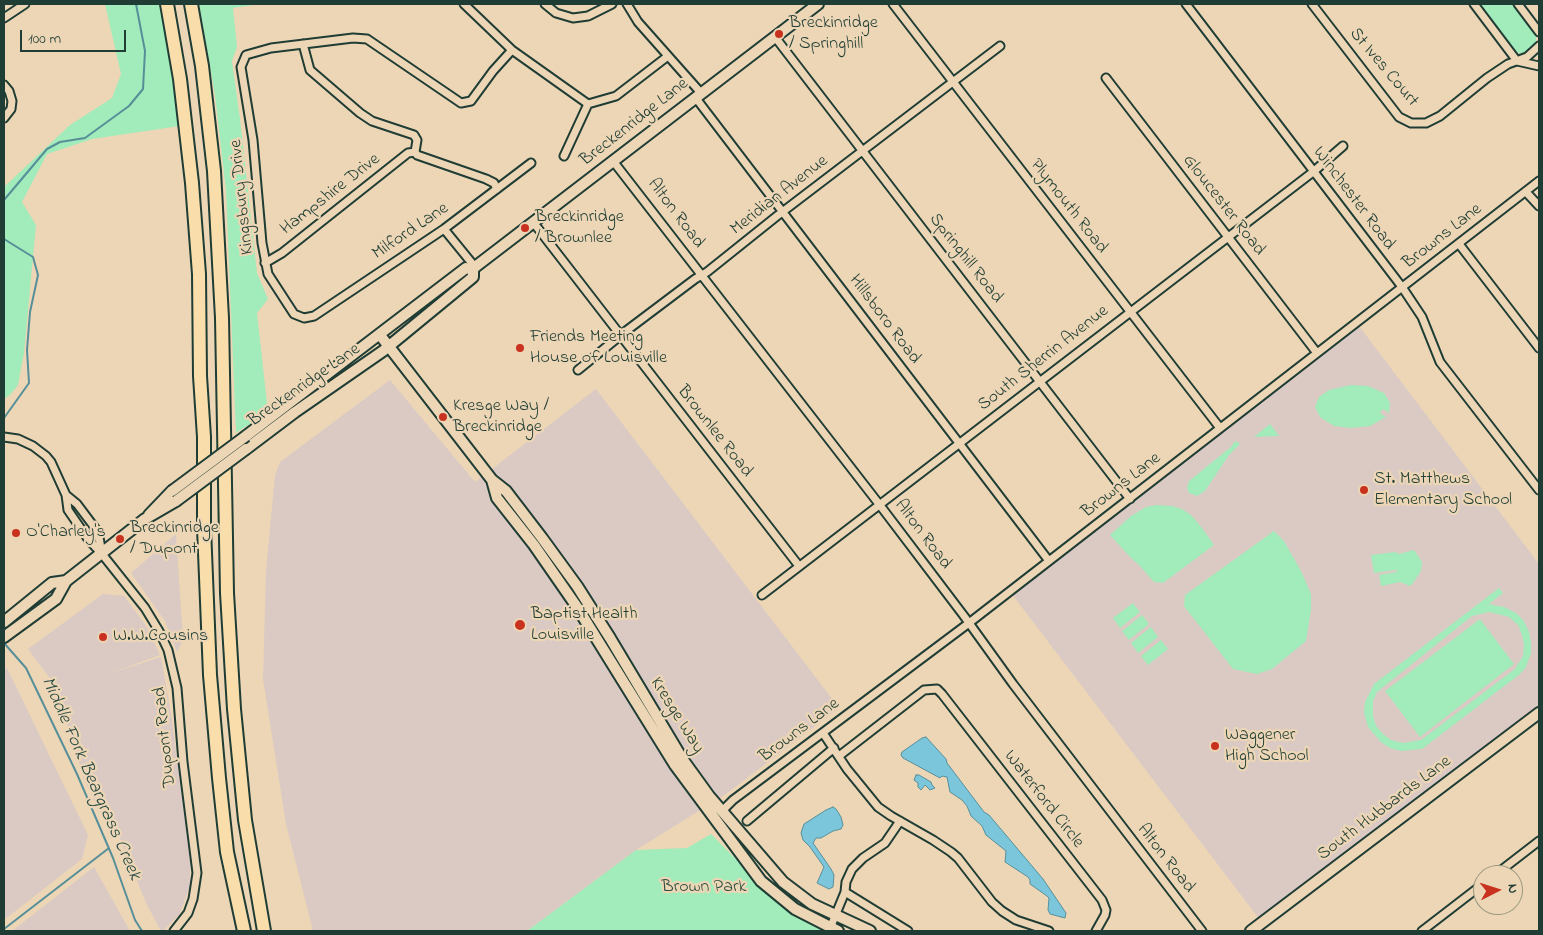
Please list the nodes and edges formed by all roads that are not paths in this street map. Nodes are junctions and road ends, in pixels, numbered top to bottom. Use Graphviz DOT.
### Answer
graph roads {
  1 [pos="25,4"];
  2 [pos="167,4"];
  3 [pos="191,4"];
  4 [pos="464,4"];
  5 [pos="545,4"];
  6 [pos="612,4"];
  7 [pos="626,4"];
  8 [pos="818,4"];
  9 [pos="893,4"];
  10 [pos="1186,4"];
  11 [pos="1312,4"];
  12 [pos="1474,4"];
  13 [pos="1518,4"];
  14 [pos="4,18"];
  15 [pos="1539,32"];
  16 [pos="775,37"];
  17 [pos="303,44"];
  18 [pos="1000,46"];
  19 [pos="1539,46"];
  20 [pos="512,50"];
  21 [pos="668,56"];
  22 [pos="1517,61"];
  23 [pos="1539,66"];
  24 [pos="1106,78"];
  25 [pos="952,82"];
  26 [pos="4,85"];
  27 [pos="698,95"];
  28 [pos="588,104"];
  29 [pos="12,107"];
  30 [pos="4,108"];
  31 [pos="4,118"];
  32 [pos="1344,146"];
  33 [pos="863,151"];
  34 [pos="414,152"];
  35 [pos="564,156"];
  36 [pos="613,161"];
  37 [pos="531,163"];
  38 [pos="1313,172"];
  39 [pos="1539,181"];
  40 [pos="497,189"];
  41 [pos="1526,192"];
  42 [pos="1539,206"];
  43 [pos="782,213"];
  44 [pos="533,222"];
  45 [pos="444,229"];
  46 [pos="1228,237"];
  47 [pos="1459,244"];
  48 [pos="265,263"];
  49 [pos="474,268"];
  50 [pos="702,275"];
  51 [pos="1402,287"];
  52 [pos="1130,312"];
  53 [pos="304,318"];
  54 [pos="380,335"];
  55 [pos="621,336"];
  56 [pos="389,347"];
  57 [pos="1539,348"];
  58 [pos="1317,353"];
  59 [pos="578,370"];
  60 [pos="1040,381"];
  61 [pos="1220,428"];
  62 [pos="4,436"];
  63 [pos="960,443"];
  64 [pos="1539,475"];
  65 [pos="492,480"];
  66 [pos="1532,481"];
  67 [pos="1539,490"];
  68 [pos="66,495"];
  69 [pos="174,496"];
  70 [pos="1130,499"];
  71 [pos="879,504"];
  72 [pos="102,554"];
  73 [pos="1049,561"];
  74 [pos="799,566"];
  75 [pos="66,581"];
  76 [pos="762,595"];
  77 [pos="8,619"];
  78 [pos="969,623"];
  79 [pos="4,637"];
  80 [pos="1539,713"];
  81 [pos="823,733"];
  82 [pos="834,748"];
  83 [pos="839,756"];
  84 [pos="722,811"];
  85 [pos="747,821"];
  86 [pos="900,821"];
  87 [pos="1539,841"];
  88 [pos="1508,865"];
  89 [pos="846,892"];
  90 [pos="1473,892"];
  91 [pos="836,915"];
  92 [pos="835,929"];
  93 [pos="174,931"];
  94 [pos="244,931"];
  95 [pos="264,931"];
  96 [pos="870,931"];
  97 [pos="908,931"];
  98 [pos="1049,931"];
  99 [pos="1096,931"];
  100 [pos="1202,931"];
  101 [pos="1251,931"];
  102 [pos="1422,931"];
  1 -- 14 [label="street"];
  2 -- 94 [label="highway"];
  3 -- 95 [label="highway"];
  4 -- 20 [label="street"];
  5 -- 6 [label="street"];
  7 -- 21 [label="street, Hillsboro Road"];
  8 -- 16 [label="street, Breckenridge Lane"];
  9 -- 25 [label="street, Plymouth Road"];
  10 -- 38 [label="street, Winchester Road"];
  11 -- 22 [label="street, St Ives Court"];
  12 -- 22 [label="street"];
  13 -- 15 [label="street"];
  16 -- 27 [label="street, Breckenridge Lane"];
  16 -- 33 [label="street, Springhill Road"];
  17 -- 20 [label="street"];
  17 -- 34 [label="street"];
  17 -- 48 [label="street, Kingsbury Drive"];
  18 -- 25 [label="street, Meridian Avenue"];
  19 -- 22 [label="street"];
  20 -- 28 [label="street"];
  21 -- 27 [label="street, Hillsboro Road"];
  21 -- 28 [label="street"];
  22 -- 23 [label="street"];
  24 -- 46 [label="street, Gloucester Road"];
  25 -- 33 [label="street, Meridian Avenue"];
  25 -- 52 [label="street, Plymouth Road"];
  26 -- 29 [label="street"];
  27 -- 36 [label="street, Breckenridge Lane"];
  27 -- 43 [label="street, Hillsboro Road"];
  28 -- 35 [label="street"];
  29 -- 30 [label="street"];
  29 -- 31 [label="street"];
  32 -- 38 [label="street, South Sherrin Avenue"];
  33 -- 43 [label="street, Meridian Avenue"];
  33 -- 60 [label="street, Springhill Road"];
  34 -- 40 [label="street"];
  34 -- 48 [label="street, Hampshire Drive"];
  36 -- 44 [label="street, Breckenridge Lane"];
  36 -- 50 [label="street, Alton Road"];
  37 -- 40 [label="street, Milford Lane"];
  38 -- 46 [label="street, South Sherrin Avenue"];
  38 -- 51 [label="street, Winchester Road"];
  39 -- 41 [label="street, Browns Lane"];
  40 -- 45 [label="street, Milford Lane"];
  41 -- 42 [label="street"];
  41 -- 47 [label="street, Browns Lane"];
  43 -- 50 [label="street, Meridian Avenue"];
  43 -- 63 [label="street, Hillsboro Road"];
  44 -- 49 [label="street, Breckenridge Lane"];
  44 -- 55 [label="street, Brownlee Road"];
  45 -- 49 [label="street"];
  45 -- 53 [label="street, Milford Lane"];
  46 -- 52 [label="street, South Sherrin Avenue"];
  46 -- 58 [label="street, Gloucester Road"];
  47 -- 51 [label="street, Browns Lane"];
  47 -- 57 [label="street"];
  48 -- 53 [label="street, Kingsbury Drive"];
  49 -- 54 [label="street, Breckenridge Lane"];
  49 -- 56 [label="street, Breckenridge Lane"];
  50 -- 55 [label="street, Meridian Avenue"];
  50 -- 71 [label="street, Alton Road"];
  51 -- 58 [label="street, Browns Lane"];
  51 -- 66 [label="street, Winchester Road"];
  52 -- 60 [label="street, South Sherrin Avenue"];
  52 -- 61 [label="street, Plymouth Road"];
  54 -- 56 [label="street, Kresge Way"];
  54 -- 69 [label="street, Breckenridge Lane, bridge"];
  55 -- 59 [label="street, Meridian Avenue"];
  55 -- 74 [label="street, Brownlee Road"];
  56 -- 65 [label="street, Kresge Way"];
  56 -- 69 [label="street, Breckenridge Lane, bridge"];
  58 -- 61 [label="street, Browns Lane"];
  60 -- 63 [label="street, South Sherrin Avenue"];
  60 -- 70 [label="street, Springhill Road"];
  61 -- 70 [label="street, Browns Lane"];
  62 -- 68 [label="street, Dupont Road"];
  63 -- 71 [label="street, South Sherrin Avenue"];
  63 -- 73 [label="street, Hillsboro Road"];
  64 -- 66 [label="street"];
  65 -- 84 [label="street, Kresge Way"];
  65 -- 92 [label="street, Kresge Way"];
  66 -- 67 [label="street, Winchester Road"];
  68 -- 72 [label="street, Dupont Road"];
  68 -- 72 [label="street"];
  69 -- 72 [label="street, Breckenridge Lane"];
  70 -- 73 [label="street, Browns Lane"];
  71 -- 74 [label="street, South Sherrin Avenue"];
  71 -- 78 [label="street, Alton Road"];
  72 -- 75 [label="street, Breckenridge Lane"];
  72 -- 93 [label="street, Dupont Road"];
  73 -- 78 [label="street, Browns Lane"];
  74 -- 76 [label="street, South Sherrin Avenue"];
  75 -- 77 [label="street, Breckenridge Lane"];
  75 -- 79 [label="street, Breckenridge Lane"];
  78 -- 81 [label="street, Browns Lane"];
  78 -- 100 [label="street, Alton Road"];
  80 -- 101 [label="street, South Hubbards Lane"];
  81 -- 82 [label="street"];
  81 -- 84 [label="street, Browns Lane"];
  82 -- 83 [label="street"];
  82 -- 85 [label="street"];
  83 -- 86 [label="street"];
  83 -- 99 [label="street, Waterford Circle"];
  84 -- 91 [label="street, Kresge Way"];
  86 -- 89 [label="street"];
  86 -- 98 [label="street"];
  87 -- 88 [label="street"];
  89 -- 91 [label="street"];
  89 -- 97 [label="street"];
  90 -- 102 [label="street"];
  91 -- 92 [label="street"];
  91 -- 96 [label="street, Kresge Way"];
}
